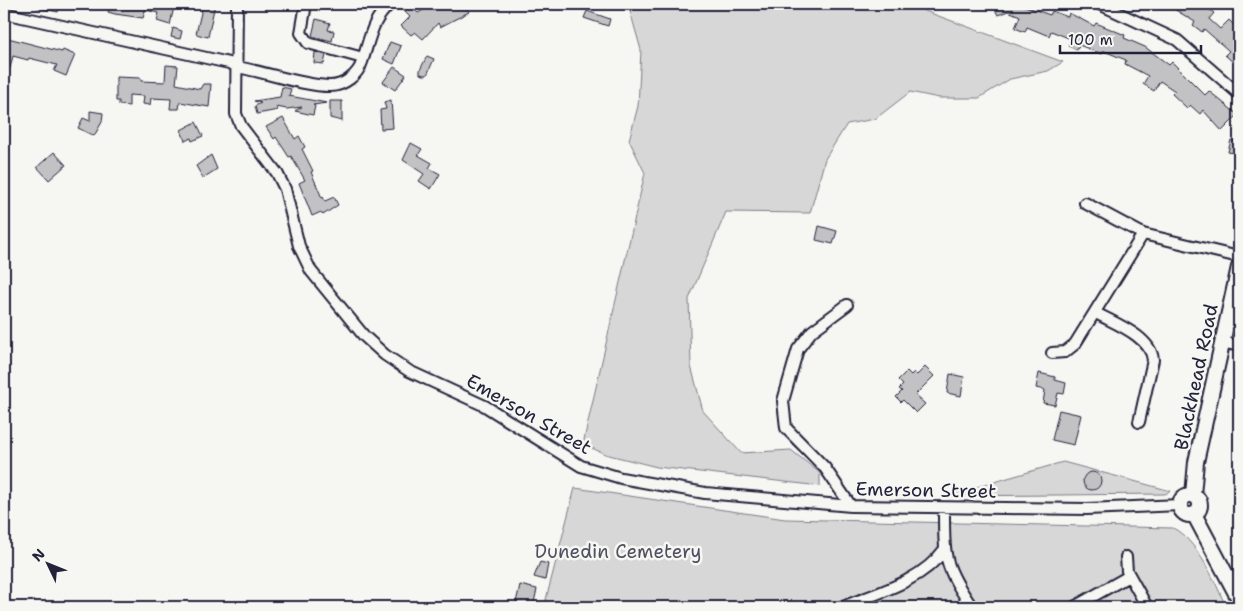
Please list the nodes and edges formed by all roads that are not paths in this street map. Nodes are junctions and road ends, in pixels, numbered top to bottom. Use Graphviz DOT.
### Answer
graph roads {
  1 [pos="237,4"];
  2 [pos="306,4"];
  3 [pos="390,4"];
  4 [pos="1101,4"];
  5 [pos="4,13"];
  6 [pos="363,58"];
  7 [pos="236,66"];
  8 [pos="1239,94"];
  9 [pos="1085,203"];
  10 [pos="1143,234"];
  11 [pos="1239,257"];
  12 [pos="1239,267"];
  13 [pos="847,305"];
  14 [pos="1096,312"];
  15 [pos="1222,342"];
  16 [pos="1239,346"];
  17 [pos="1052,353"];
  18 [pos="1139,422"];
  19 [pos="1193,495"];
  20 [pos="1180,505"];
  21 [pos="851,506"];
  22 [pos="944,509"];
  23 [pos="1194,514"];
  24 [pos="944,550"];
  25 [pos="1126,557"];
  26 [pos="1129,576"];
  27 [pos="1239,599"];
  28 [pos="842,607"];
  29 [pos="972,607"];
  30 [pos="1074,607"];
  31 [pos="1147,607"];
  1 -- 7 [label="street, Emerson Street"];
  2 -- 6 [label="street"];
  3 -- 6 [label="street"];
  4 -- 8 [label="street"];
  5 -- 7 [label="street"];
  6 -- 7 [label="street"];
  7 -- 21 [label="street, Emerson Street"];
  9 -- 10 [label="street"];
  10 -- 11 [label="street"];
  10 -- 14 [label="street"];
  12 -- 15 [label="main road, Blackhead Road"];
  13 -- 21 [label="street"];
  14 -- 17 [label="street"];
  14 -- 18 [label="street"];
  15 -- 16 [label="street"];
  15 -- 19 [label="main road, Blackhead Road"];
  19 -- 20 [label="main road"];
  19 -- 23 [label="main road"];
  20 -- 22 [label="street, Emerson Street"];
  20 -- 23 [label="main road"];
  21 -- 22 [label="street, Emerson Street"];
  22 -- 24 [label="street"];
  23 -- 27 [label="main road"];
  24 -- 28 [label="street"];
  24 -- 29 [label="street"];
  25 -- 26 [label="street"];
  26 -- 30 [label="street"];
  26 -- 31 [label="street"];
}
